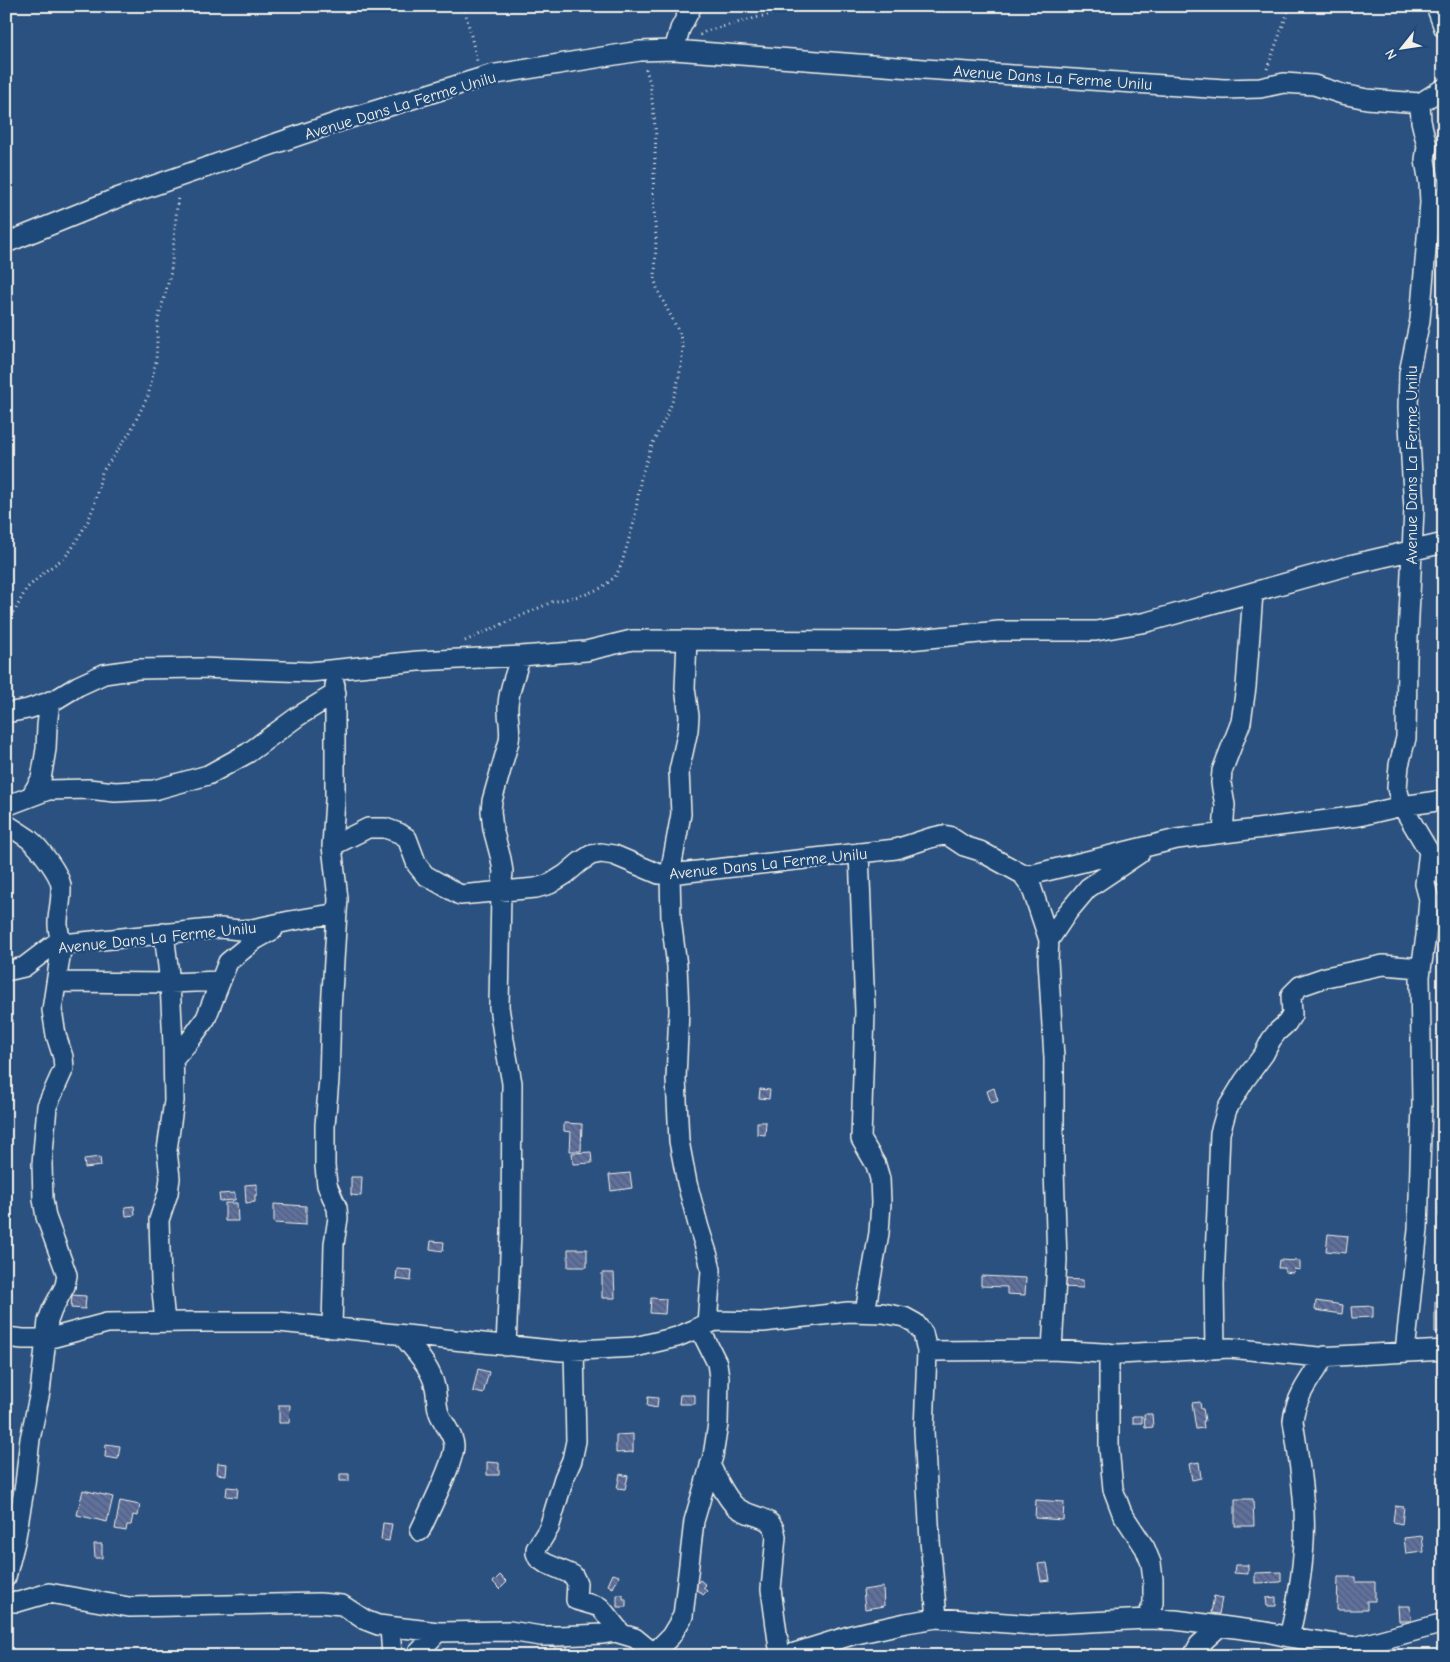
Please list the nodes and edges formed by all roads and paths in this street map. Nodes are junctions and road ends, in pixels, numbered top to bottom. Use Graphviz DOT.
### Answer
graph roads {
  1 [pos="464,6"];
  2 [pos="692,6"];
  3 [pos="801,6"];
  4 [pos="1290,6"];
  5 [pos="1436,6"];
  6 [pos="1444,28"];
  7 [pos="679,50"];
  8 [pos="640,51"];
  9 [pos="482,78"];
  10 [pos="1260,88"];
  11 [pos="1444,88"];
  12 [pos="1420,103"];
  13 [pos="179,177"];
  14 [pos="6,243"];
  15 [pos="1444,543"];
  16 [pos="1411,550"];
  17 [pos="1253,592"];
  18 [pos="6,620"];
  19 [pos="687,640"];
  20 [pos="464,641"];
  21 [pos="521,656"];
  22 [pos="335,670"];
  23 [pos="336,693"];
  24 [pos="50,701"];
  25 [pos="6,713"];
  26 [pos="31,796"];
  27 [pos="1444,800"];
  28 [pos="6,806"];
  29 [pos="1402,806"];
  30 [pos="6,824"];
  31 [pos="1223,833"];
  32 [pos="332,846"];
  33 [pos="1151,846"];
  34 [pos="1429,851"];
  35 [pos="859,853"];
  36 [pos="670,874"];
  37 [pos="1022,874"];
  38 [pos="1444,876"];
  39 [pos="501,891"];
  40 [pos="336,912"];
  41 [pos="290,921"];
  42 [pos="164,933"];
  43 [pos="1049,940"];
  44 [pos="62,944"];
  45 [pos="1421,968"];
  46 [pos="6,971"];
  47 [pos="220,981"];
  48 [pos="56,982"];
  49 [pos="170,983"];
  50 [pos="174,1059"];
  51 [pos="864,1312"];
  52 [pos="166,1322"];
  53 [pos="703,1325"];
  54 [pos="332,1328"];
  55 [pos="402,1335"];
  56 [pos="6,1337"];
  57 [pos="47,1339"];
  58 [pos="506,1346"];
  59 [pos="1216,1349"];
  60 [pos="574,1350"];
  61 [pos="1052,1350"];
  62 [pos="1444,1350"];
  63 [pos="927,1351"];
  64 [pos="1405,1352"];
  65 [pos="1109,1354"];
  66 [pos="1325,1356"];
  67 [pos="710,1465"];
  68 [pos="420,1531"];
  69 [pos="6,1577"];
  70 [pos="6,1602"];
  71 [pos="937,1618"];
  72 [pos="1147,1619"];
  73 [pos="1444,1623"];
  74 [pos="1220,1626"];
  75 [pos="390,1627"];
  76 [pos="438,1632"];
  77 [pos="621,1633"];
  78 [pos="1289,1637"];
  79 [pos="1356,1651"];
  80 [pos="656,1654"];
  81 [pos="392,1656"];
  82 [pos="415,1656"];
  83 [pos="780,1656"];
  84 [pos="785,1656"];
  85 [pos="1193,1656"];
  1 -- 9 [label="path"];
  2 -- 7 [label="street"];
  3 -- 7 [label="path"];
  4 -- 10 [label="path"];
  5 -- 6 [label="street"];
  7 -- 8 [label="street, Avenue Dans La Ferme Unilu"];
  7 -- 10 [label="street, Avenue Dans La Ferme Unilu"];
  8 -- 9 [label="street, Avenue Dans La Ferme Unilu"];
  8 -- 20 [label="path"];
  9 -- 13 [label="street, Avenue Dans La Ferme Unilu"];
  10 -- 12 [label="street, Avenue Dans La Ferme Unilu"];
  11 -- 12 [label="street"];
  12 -- 16 [label="street, Avenue Dans La Ferme Unilu"];
  13 -- 14 [label="street, Avenue Dans La Ferme Unilu"];
  13 -- 18 [label="path"];
  15 -- 16 [label="street"];
  16 -- 17 [label="street"];
  16 -- 29 [label="street, Avenue Dans La Ferme Unilu"];
  17 -- 19 [label="street"];
  17 -- 31 [label="street"];
  19 -- 21 [label="street"];
  19 -- 36 [label="street"];
  21 -- 22 [label="street"];
  21 -- 39 [label="street"];
  22 -- 23 [label="street"];
  22 -- 24 [label="street"];
  23 -- 26 [label="street"];
  23 -- 32 [label="street"];
  24 -- 25 [label="street"];
  24 -- 26 [label="street"];
  26 -- 28 [label="street"];
  27 -- 29 [label="street"];
  29 -- 31 [label="street"];
  29 -- 34 [label="street"];
  30 -- 44 [label="street"];
  31 -- 33 [label="street"];
  32 -- 39 [label="street, Avenue Dans La Ferme Unilu"];
  32 -- 40 [label="street"];
  33 -- 37 [label="street"];
  33 -- 43 [label="street"];
  34 -- 38 [label="street"];
  34 -- 45 [label="street"];
  35 -- 36 [label="street, Avenue Dans La Ferme Unilu"];
  35 -- 37 [label="street, Avenue Dans La Ferme Unilu"];
  35 -- 51 [label="street"];
  36 -- 39 [label="street, Avenue Dans La Ferme Unilu"];
  36 -- 53 [label="street"];
  37 -- 43 [label="street"];
  39 -- 58 [label="street"];
  40 -- 41 [label="street, Avenue Dans La Ferme Unilu"];
  40 -- 54 [label="street"];
  41 -- 42 [label="street, Avenue Dans La Ferme Unilu"];
  41 -- 47 [label="street"];
  42 -- 44 [label="street, Avenue Dans La Ferme Unilu"];
  42 -- 49 [label="street"];
  43 -- 61 [label="street"];
  44 -- 46 [label="street, Avenue Dans La Ferme Unilu"];
  44 -- 48 [label="street"];
  45 -- 59 [label="street"];
  45 -- 64 [label="street"];
  47 -- 49 [label="street"];
  47 -- 50 [label="street"];
  48 -- 49 [label="street"];
  48 -- 57 [label="street"];
  49 -- 50 [label="street"];
  50 -- 52 [label="street"];
  51 -- 53 [label="street"];
  51 -- 63 [label="street"];
  52 -- 54 [label="street"];
  52 -- 57 [label="street"];
  53 -- 60 [label="street"];
  53 -- 67 [label="street"];
  54 -- 55 [label="street"];
  55 -- 58 [label="street"];
  55 -- 68 [label="street"];
  56 -- 57 [label="street"];
  57 -- 69 [label="street"];
  58 -- 60 [label="street"];
  59 -- 65 [label="street"];
  59 -- 66 [label="street"];
  60 -- 77 [label="street"];
  61 -- 63 [label="street"];
  61 -- 65 [label="street"];
  62 -- 64 [label="street"];
  63 -- 71 [label="street"];
  64 -- 66 [label="street"];
  65 -- 72 [label="street"];
  66 -- 78 [label="street"];
  67 -- 80 [label="street"];
  67 -- 83 [label="street"];
  70 -- 75 [label="street"];
  71 -- 72 [label="street"];
  71 -- 84 [label="street"];
  72 -- 74 [label="street"];
  73 -- 79 [label="street"];
  74 -- 78 [label="street"];
  74 -- 85 [label="street"];
  75 -- 76 [label="street"];
  75 -- 81 [label="street"];
  76 -- 77 [label="street"];
  76 -- 82 [label="street"];
  77 -- 80 [label="street"];
  78 -- 79 [label="street"];
}
